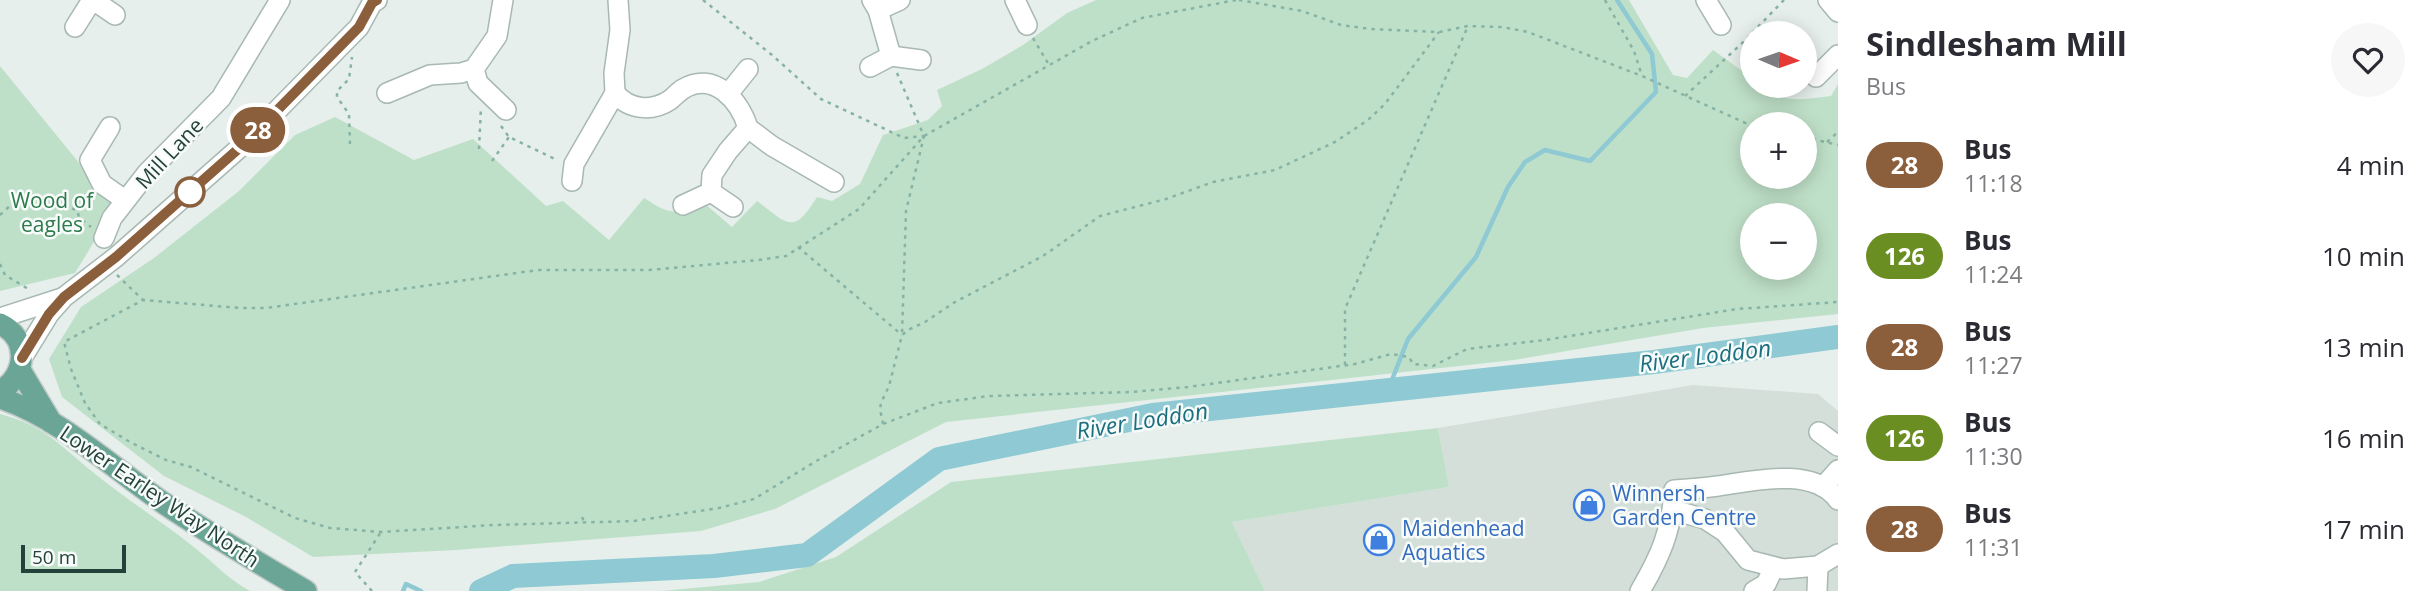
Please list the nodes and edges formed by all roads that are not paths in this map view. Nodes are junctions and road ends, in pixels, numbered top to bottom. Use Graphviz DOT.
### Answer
graph roads {
  1 [pos="92,0"];
  2 [pos="279,0"];
  3 [pos="503,0"];
  4 [pos="618,0"];
  5 [pos="900,0"];
  6 [pos="1015,0"];
  7 [pos="1706,0"];
  8 [pos="1828,0"];
  9 [pos="372,1"];
  10 [pos="875,5"];
  11 [pos="1838,12"];
  12 [pos="115,15"];
  13 [pos="1027,25"];
  14 [pos="1721,25"];
  15 [pos="75,27"];
  16 [pos="1838,55"];
  17 [pos="891,57"];
  18 [pos="921,60"];
  19 [pos="870,67"];
  20 [pos="474,69"];
  21 [pos="748,69"];
  22 [pos="1817,77"];
  23 [pos="387,93"];
  24 [pos="615,93"];
  25 [pos="728,93"];
  26 [pos="496,113"];
  27 [pos="110,127"];
  28 [pos="748,128"];
  29 [pos="573,172"];
  30 [pos="834,182"];
  31 [pos="711,192"];
  32 [pos="125,200"];
  33 [pos="682,205"];
  34 [pos="733,207"];
  35 [pos="104,238"];
  36 [pos="64,297"];
  37 [pos="0,318"];
  38 [pos="0,324"];
  39 [pos="21,364"];
  40 [pos="0,391"];
  41 [pos="0,398"];
  42 [pos="51,422"];
  43 [pos="1819,432"];
  44 [pos="1838,446"];
  45 [pos="1838,470"];
  46 [pos="1830,493"];
  47 [pos="1673,510"];
  48 [pos="1838,554"];
  49 [pos="1818,566"];
  50 [pos="1764,583"];
  51 [pos="306,591"];
  52 [pos="1640,591"];
  53 [pos="1816,591"];
  1 -- 12 [label="street"];
  1 -- 15 [label="street"];
  2 -- 32 [label="street, Mill Lane"];
  3 -- 20 [label="street"];
  4 -- 24 [label="street"];
  5 -- 10 [label="street"];
  6 -- 13 [label="street"];
  7 -- 14 [label="street"];
  8 -- 11 [label="street"];
  9 -- 36 [label="street"];
  10 -- 17 [label="street"];
  16 -- 22 [label="street"];
  17 -- 18 [label="street"];
  17 -- 19 [label="street"];
  20 -- 23 [label="street"];
  20 -- 26 [label="street"];
  21 -- 25 [label="street"];
  24 -- 25 [label="street"];
  24 -- 29 [label="street"];
  25 -- 28 [label="street"];
  27 -- 32 [label="street, Mill Lane"];
  28 -- 30 [label="street"];
  28 -- 31 [label="street"];
  31 -- 33 [label="street"];
  31 -- 34 [label="street"];
  32 -- 35 [label="street, Mill Lane"];
  36 -- 37 [label="street"];
  36 -- 39 [label="street"];
  38 -- 39 [label="main road, Lower Earley Way North"];
  39 -- 40 [label="main road"];
  39 -- 42 [label="main road, Lower Earley Way North"];
  41 -- 42 [label="main road, Lower Earley Way North"];
  42 -- 51 [label="main road, Lower Earley Way North"];
  43 -- 44 [label="street"];
  45 -- 46 [label="street"];
  46 -- 47 [label="street"];
  47 -- 50 [label="street"];
  47 -- 52 [label="street"];
  48 -- 49 [label="street"];
  49 -- 50 [label="street"];
  49 -- 53 [label="street"];
}
